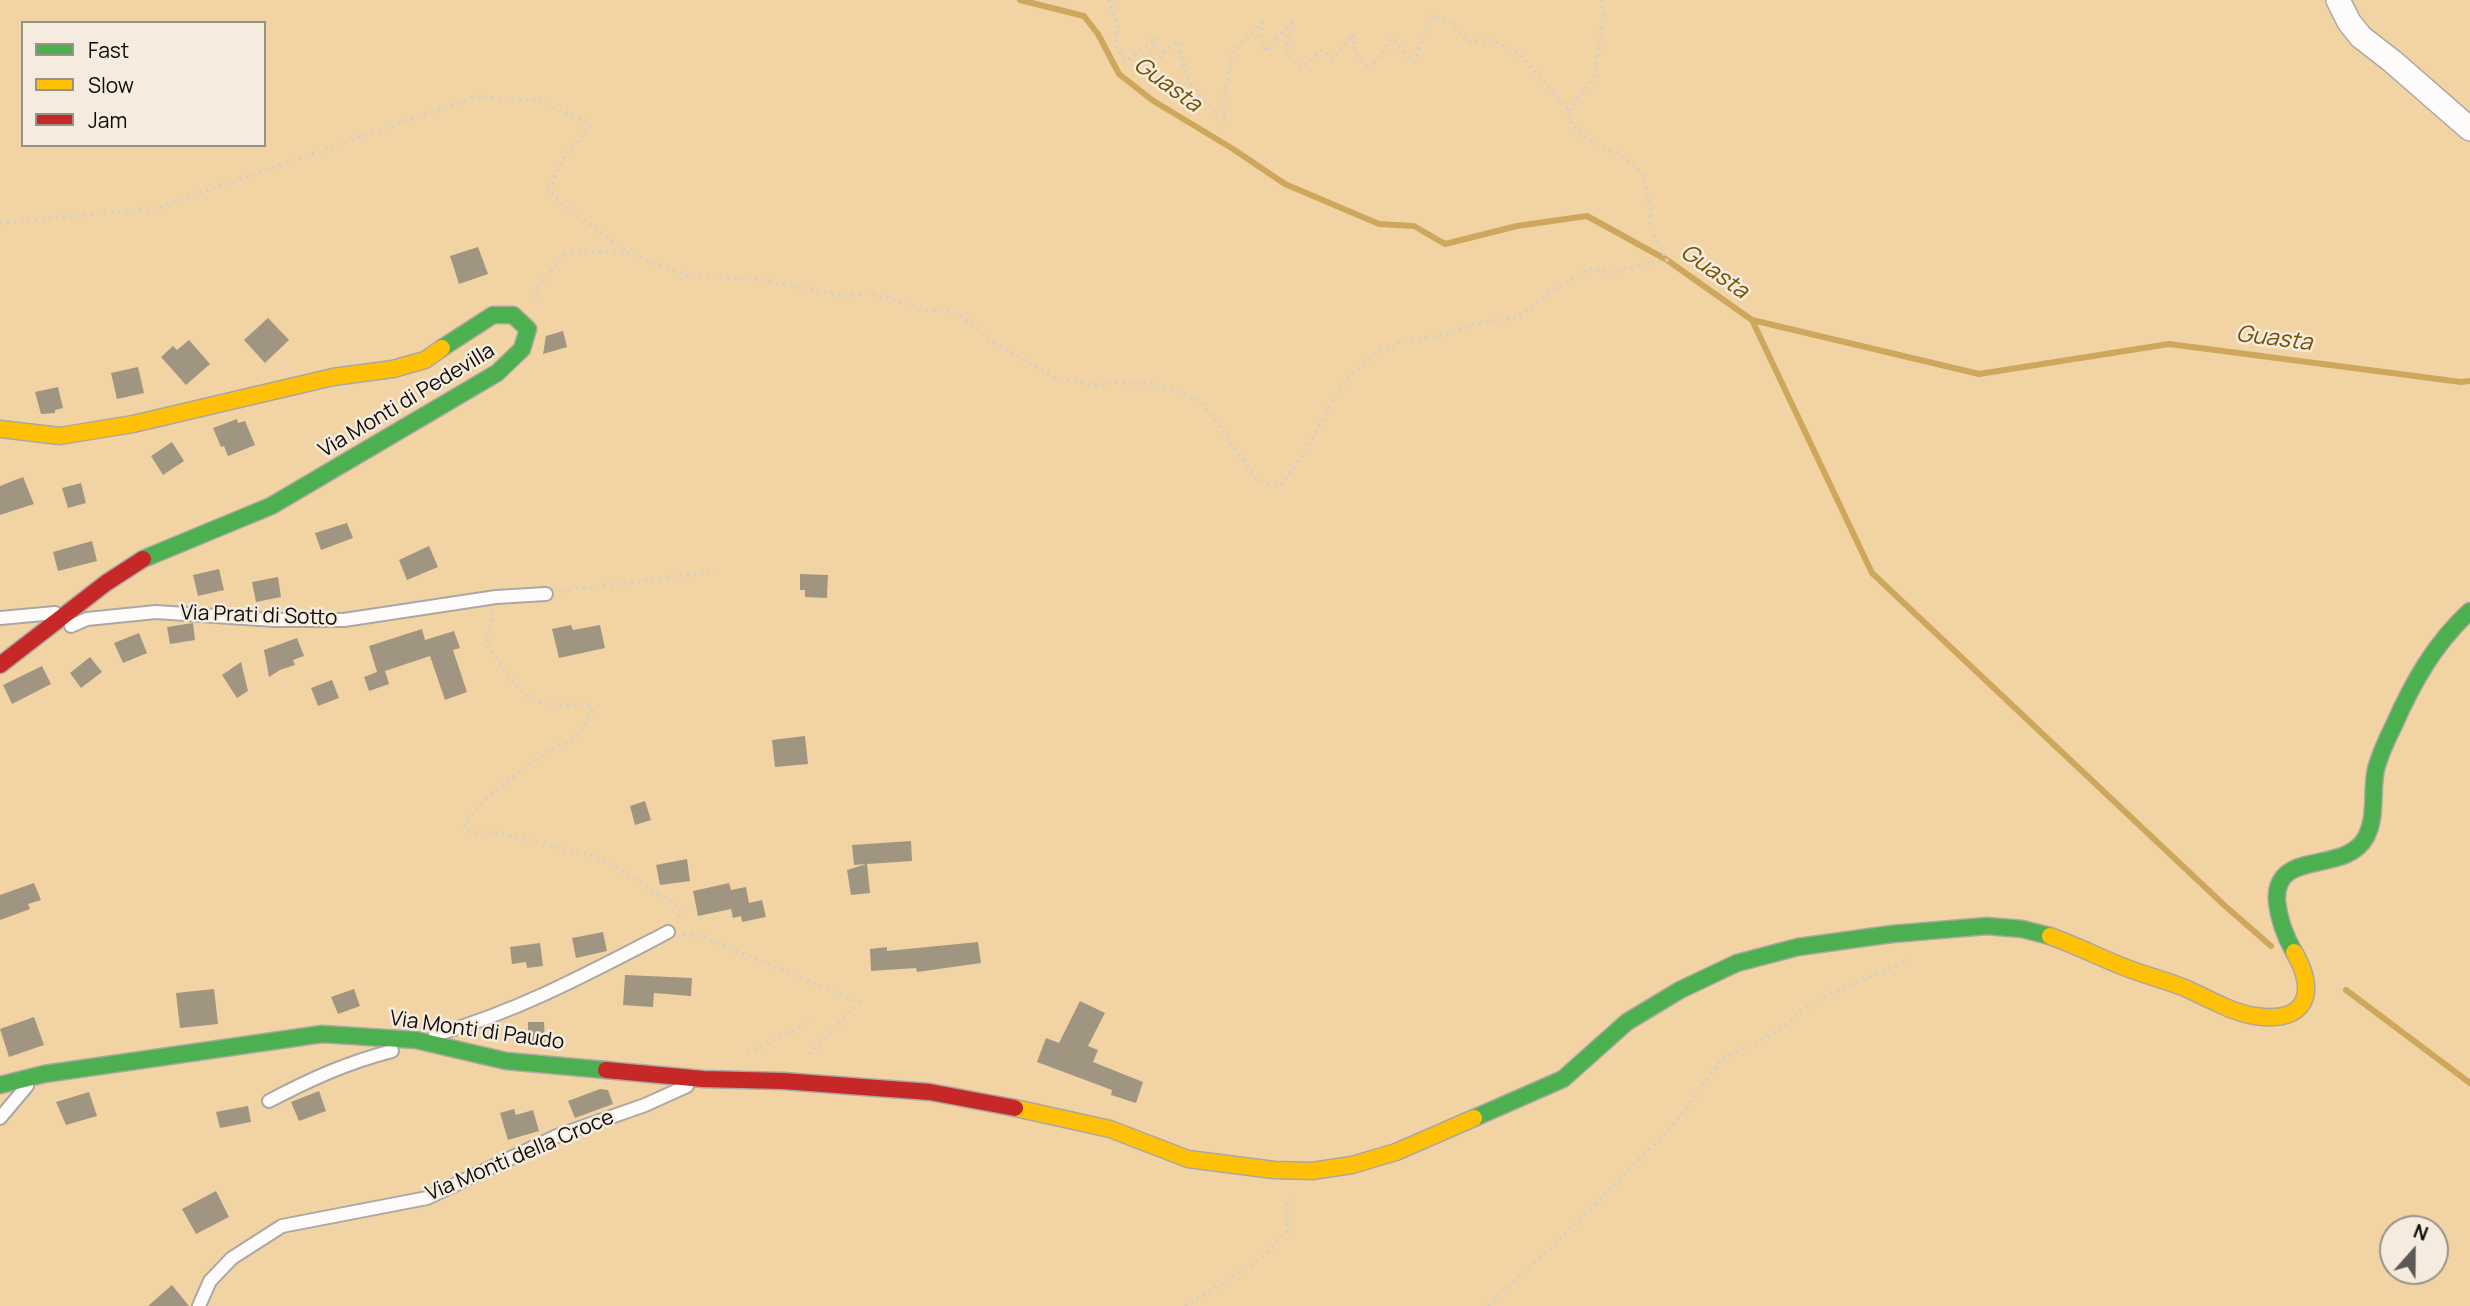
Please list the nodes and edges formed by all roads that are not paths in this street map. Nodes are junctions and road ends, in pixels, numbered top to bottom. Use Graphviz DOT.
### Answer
graph roads {
  1 [pos="2338,0"];
  2 [pos="2470,129"];
  3 [pos="0,429"];
  4 [pos="546,594"];
  5 [pos="69,611"];
  6 [pos="2470,611"];
  7 [pos="0,618"];
  8 [pos="26,645"];
  9 [pos="0,665"];
  10 [pos="668,932"];
  11 [pos="416,1040"];
  12 [pos="37,1076"];
  13 [pos="704,1079"];
  14 [pos="0,1085"];
  15 [pos="269,1101"];
  16 [pos="0,1118"];
  17 [pos="199,1306"];
  1 -- 2 [label="street"];
  3 -- 5 [label="street, Via Monti di Pedevilla"];
  4 -- 8 [label="lane, Via Prati di Sotto"];
  5 -- 7 [label="lane"];
  5 -- 8 [label="street, Via Monti di Pedevilla"];
  6 -- 13 [label="street, Via Monti di Paudo"];
  8 -- 9 [label="street"];
  10 -- 11 [label="lane"];
  11 -- 12 [label="street, Via Monti di Paudo"];
  11 -- 13 [label="street, Via Monti di Paudo"];
  11 -- 15 [label="lane"];
  12 -- 14 [label="street, Via Monti di Paudo"];
  12 -- 16 [label="lane"];
  13 -- 17 [label="lane, Via Monti della Croce"];
}
